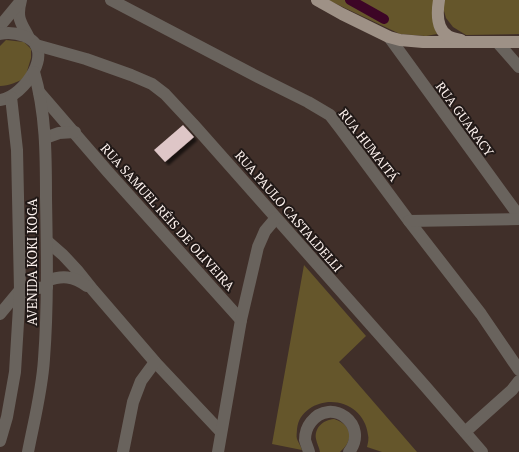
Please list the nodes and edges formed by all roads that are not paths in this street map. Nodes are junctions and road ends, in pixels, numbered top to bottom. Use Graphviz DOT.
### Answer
graph roads {
  1 [pos="21,0"];
  2 [pos="111,0"];
  3 [pos="317,0"];
  4 [pos="439,0"];
  5 [pos="0,26"];
  6 [pos="0,34"];
  7 [pos="389,37"];
  8 [pos="33,41"];
  9 [pos="472,42"];
  10 [pos="519,42"];
  11 [pos="498,43"];
  12 [pos="519,66"];
  13 [pos="34,72"];
  14 [pos="39,92"];
  15 [pos="6,98"];
  16 [pos="75,132"];
  17 [pos="45,138"];
  18 [pos="519,216"];
  19 [pos="276,218"];
  20 [pos="409,220"];
  21 [pos="519,220"];
  22 [pos="47,241"];
  23 [pos="47,284"];
  24 [pos="20,290"];
  25 [pos="92,290"];
  26 [pos="0,314"];
  27 [pos="241,320"];
  28 [pos="155,362"];
  29 [pos="519,370"];
  30 [pos="517,389"];
  31 [pos="221,432"];
  32 [pos="465,432"];
  33 [pos="0,441"];
  34 [pos="28,452"];
  35 [pos="123,452"];
  36 [pos="218,452"];
  37 [pos="309,452"];
  38 [pos="349,452"];
  39 [pos="482,452"];
  1 -- 5 [label="street"];
  1 -- 8 [label="street"];
  2 -- 20 [label="street, RUA HUMAITÁ"];
  3 -- 7 [label="main road"];
  4 -- 9 [label="main road"];
  6 -- 8 [label="street, RUA PAULO CASTALDELLI"];
  7 -- 9 [label="main road"];
  7 -- 18 [label="street, RUA GUARACY"];
  8 -- 13 [label="street"];
  8 -- 19 [label="street, RUA PAULO CASTALDELLI"];
  9 -- 11 [label="main road"];
  10 -- 11 [label="main road"];
  11 -- 12 [label="street"];
  13 -- 14 [label="street, AVENIDA KOKI KOGA"];
  13 -- 15 [label="street"];
  14 -- 16 [label="street, RUA SAMUEL RÉIS DE OLIVEIRA"];
  14 -- 17 [label="street, AVENIDA KOKI KOGA"];
  15 -- 24 [label="street, AVENIDA KOKI KOGA"];
  16 -- 17 [label="street"];
  16 -- 27 [label="street, RUA SAMUEL RÉIS DE OLIVEIRA"];
  17 -- 22 [label="street, AVENIDA KOKI KOGA"];
  19 -- 27 [label="street"];
  19 -- 32 [label="street, RUA PAULO CASTALDELLI"];
  20 -- 21 [label="street"];
  20 -- 29 [label="street, RUA HUMAITÁ"];
  22 -- 23 [label="street, AVENIDA KOKI KOGA"];
  22 -- 25 [label="street"];
  23 -- 24 [label="street"];
  23 -- 25 [label="street"];
  23 -- 34 [label="street, AVENIDA KOKI KOGA"];
  24 -- 26 [label="street"];
  24 -- 33 [label="street, AVENIDA KOKI KOGA"];
  25 -- 28 [label="street"];
  27 -- 31 [label="street"];
  28 -- 31 [label="street"];
  28 -- 35 [label="street"];
  30 -- 32 [label="street"];
  31 -- 36 [label="street"];
  32 -- 39 [label="street, RUA PAULO CASTALDELLI"];
  37 -- 38 [label="street"];
}
